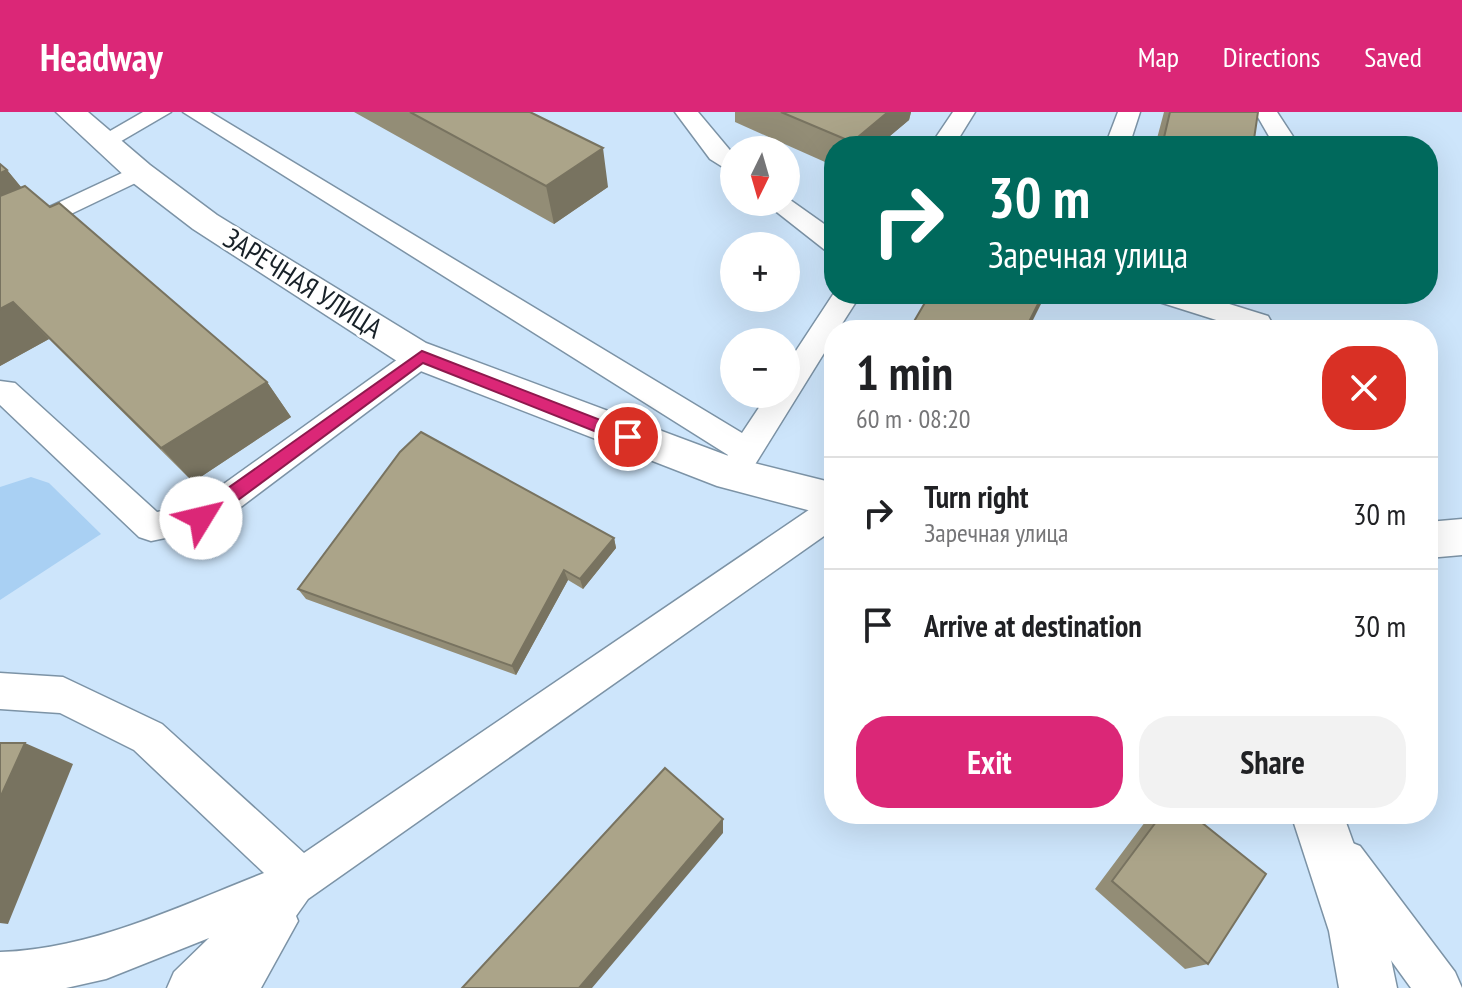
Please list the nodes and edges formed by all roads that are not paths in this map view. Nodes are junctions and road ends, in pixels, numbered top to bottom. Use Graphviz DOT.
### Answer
graph roads {
  1 [pos="71,112"];
  2 [pos="160,112"];
  3 [pos="194,112"];
  4 [pos="686,112"];
  5 [pos="964,112"];
  6 [pos="1129,112"];
  7 [pos="1266,112"];
  8 [pos="948,136"];
  9 [pos="1121,136"];
  10 [pos="1281,136"];
  11 [pos="103,142"];
  12 [pos="720,156"];
  13 [pos="139,172"];
  14 [pos="795,216"];
  15 [pos="824,237"];
  16 [pos="0,240"];
  17 [pos="1194,304"];
  18 [pos="1238,320"];
  19 [pos="824,330"];
  20 [pos="422,356"];
  21 [pos="800,368"];
  22 [pos="4,391"];
  23 [pos="775,408"];
  24 [pos="740,462"];
  25 [pos="824,496"];
  26 [pos="824,518"];
  27 [pos="1462,537"];
  28 [pos="1438,539"];
  29 [pos="0,691"];
  30 [pos="1320,824"];
  31 [pos="1321,824"];
  32 [pos="302,880"];
  33 [pos="0,975"];
  34 [pos="190,988"];
  35 [pos="236,988"];
  36 [pos="1368,988"];
  37 [pos="1439,988"];
  1 -- 11 [label="street, ЗАРЕЧНАЯ УЛИЦА"];
  2 -- 11 [label="lane"];
  3 -- 24 [label="lane"];
  4 -- 12 [label="lane"];
  5 -- 8 [label="lane"];
  6 -- 9 [label="lane"];
  7 -- 10 [label="lane"];
  11 -- 13 [label="street, ЗАРЕЧНАЯ УЛИЦА"];
  13 -- 16 [label="lane"];
  13 -- 20 [label="street, ЗАРЕЧНАЯ УЛИЦА"];
  14 -- 15 [label="lane"];
  17 -- 18 [label="lane"];
  19 -- 21 [label="lane"];
  20 -- 22 [label="lane"];
  20 -- 24 [label="street, ЗАРЕЧНАЯ УЛИЦА"];
  23 -- 24 [label="lane"];
  24 -- 25 [label="street, ЗАРЕЧНАЯ УЛИЦА"];
  26 -- 32 [label="lane"];
  27 -- 28 [label="street"];
  29 -- 32 [label="lane"];
  30 -- 36 [label="street"];
  31 -- 37 [label="lane"];
  32 -- 33 [label="lane"];
  32 -- 34 [label="lane"];
  32 -- 35 [label="lane"];
}
